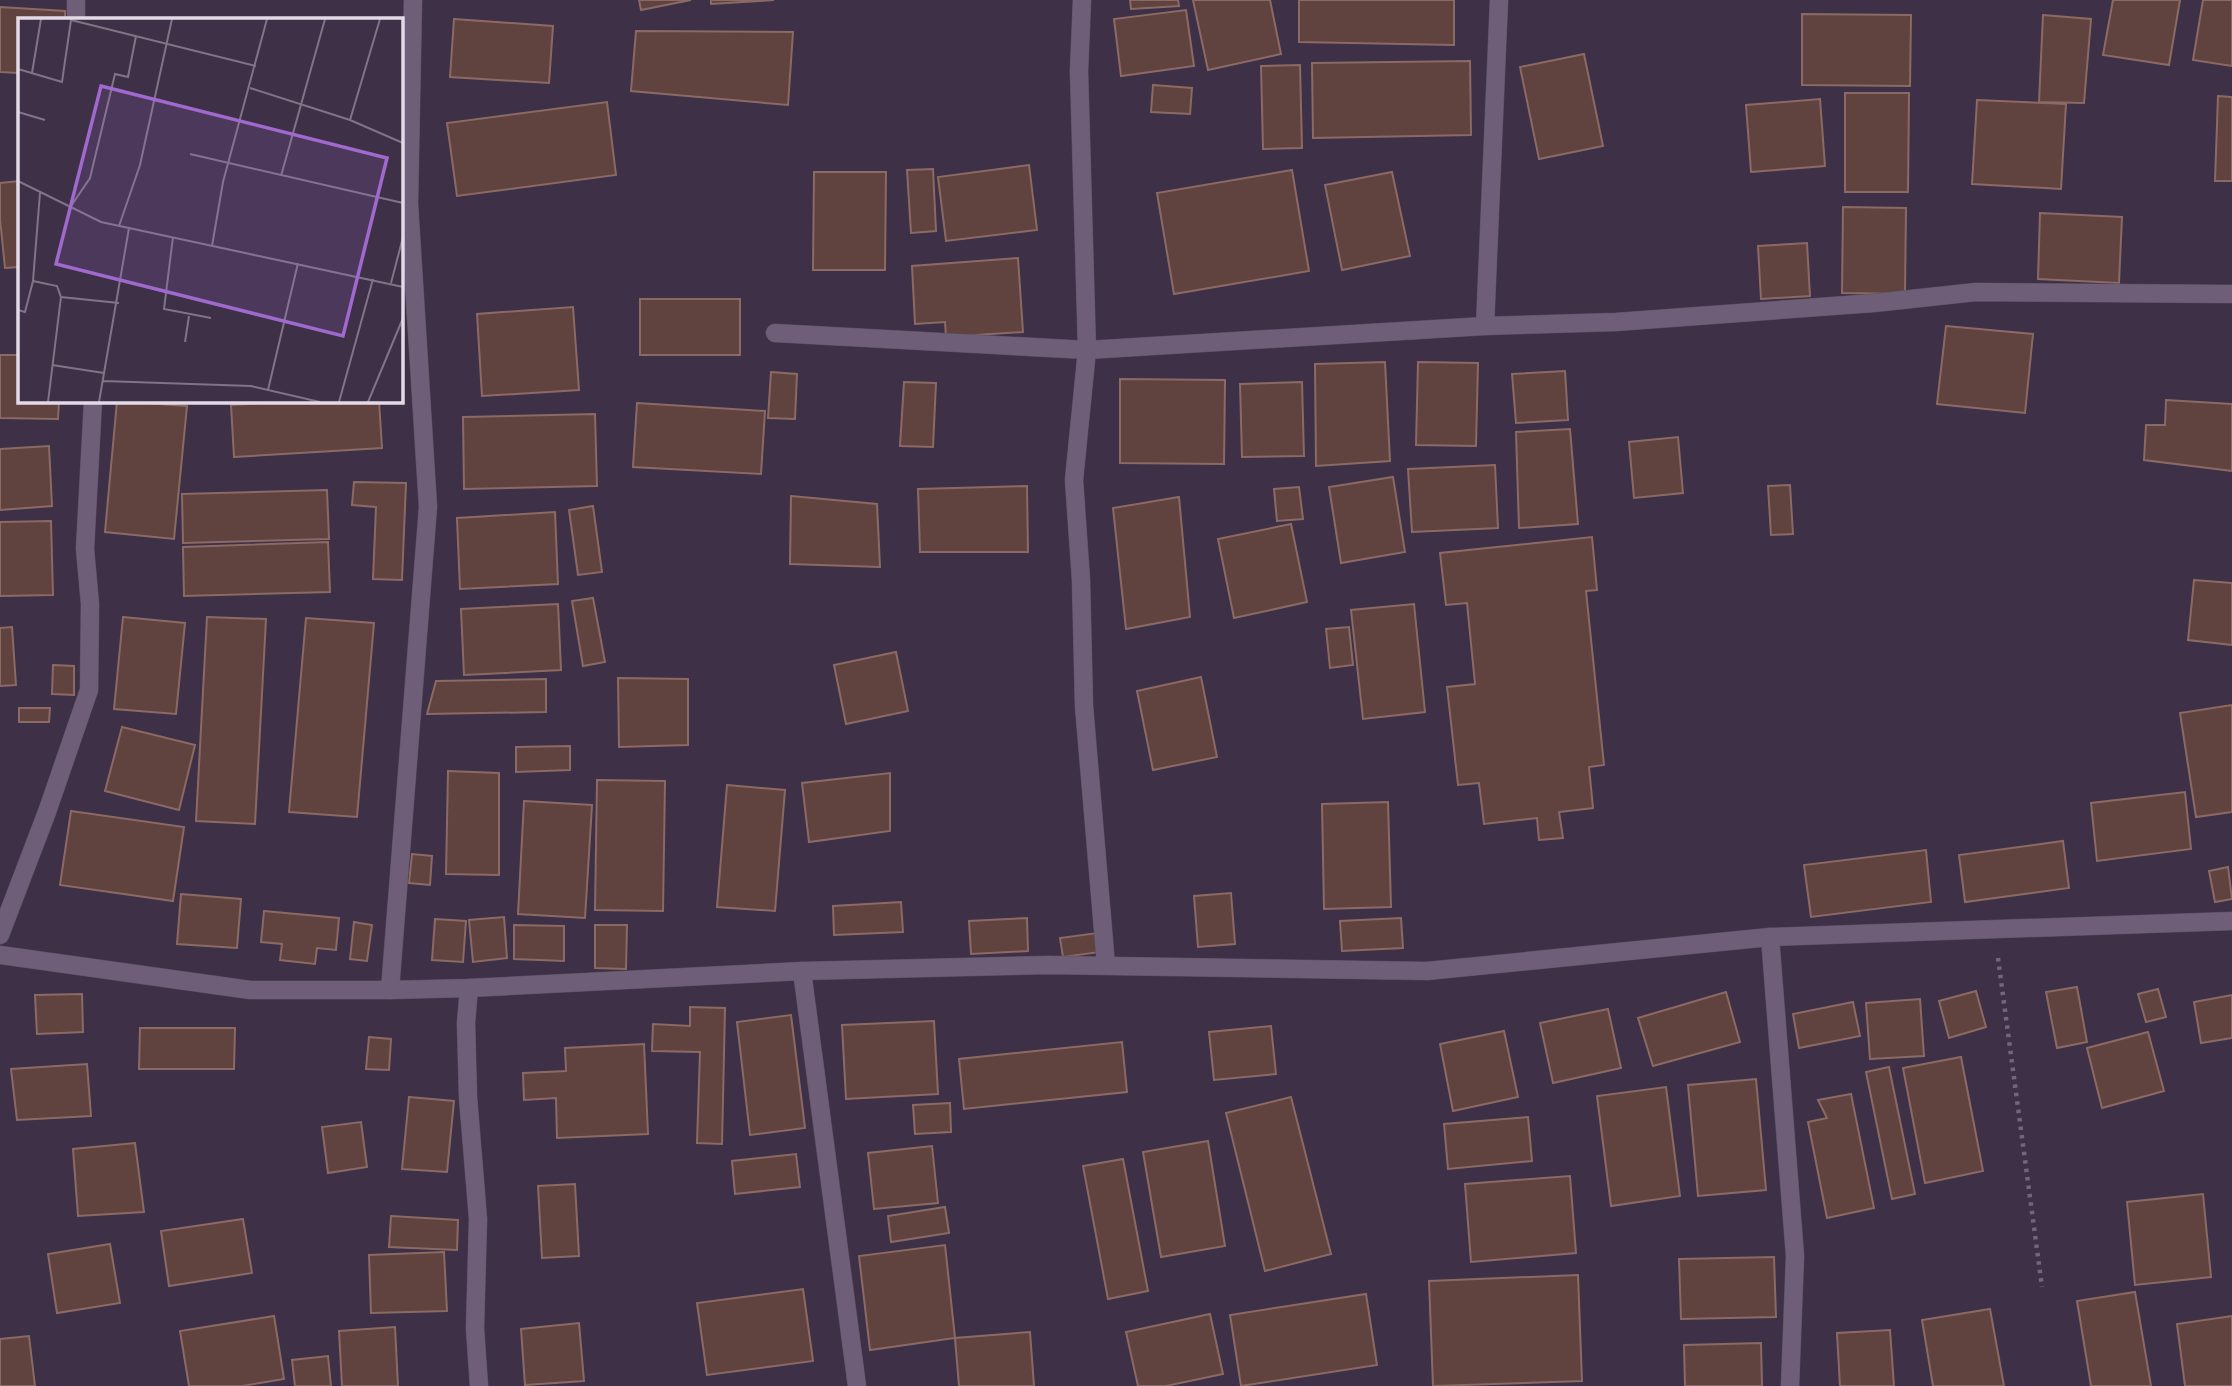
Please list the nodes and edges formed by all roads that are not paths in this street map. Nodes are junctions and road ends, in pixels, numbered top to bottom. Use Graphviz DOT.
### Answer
graph roads {
  1 [pos="76,0"];
  2 [pos="413,0"];
  3 [pos="1082,0"];
  4 [pos="1499,0"];
  5 [pos="76,18"];
  6 [pos="2232,294"];
  7 [pos="1485,326"];
  8 [pos="775,333"];
  9 [pos="1087,350"];
  10 [pos="93,402"];
  11 [pos="2232,921"];
  12 [pos="0,936"];
  13 [pos="1770,937"];
  14 [pos="0,955"];
  15 [pos="1106,965"];
  16 [pos="802,971"];
  17 [pos="469,988"];
  18 [pos="390,990"];
  19 [pos="479,1386"];
  20 [pos="857,1386"];
  21 [pos="1790,1386"];
  1 -- 5 [label="street"];
  2 -- 18 [label="street"];
  3 -- 9 [label="street"];
  4 -- 7 [label="street"];
  6 -- 7 [label="street"];
  7 -- 9 [label="street"];
  8 -- 9 [label="street"];
  9 -- 15 [label="street"];
  10 -- 12 [label="street"];
  11 -- 13 [label="street"];
  13 -- 15 [label="street"];
  13 -- 21 [label="street"];
  14 -- 18 [label="street"];
  15 -- 16 [label="street"];
  16 -- 17 [label="street"];
  16 -- 20 [label="street"];
  17 -- 18 [label="street"];
  17 -- 19 [label="street"];
}
